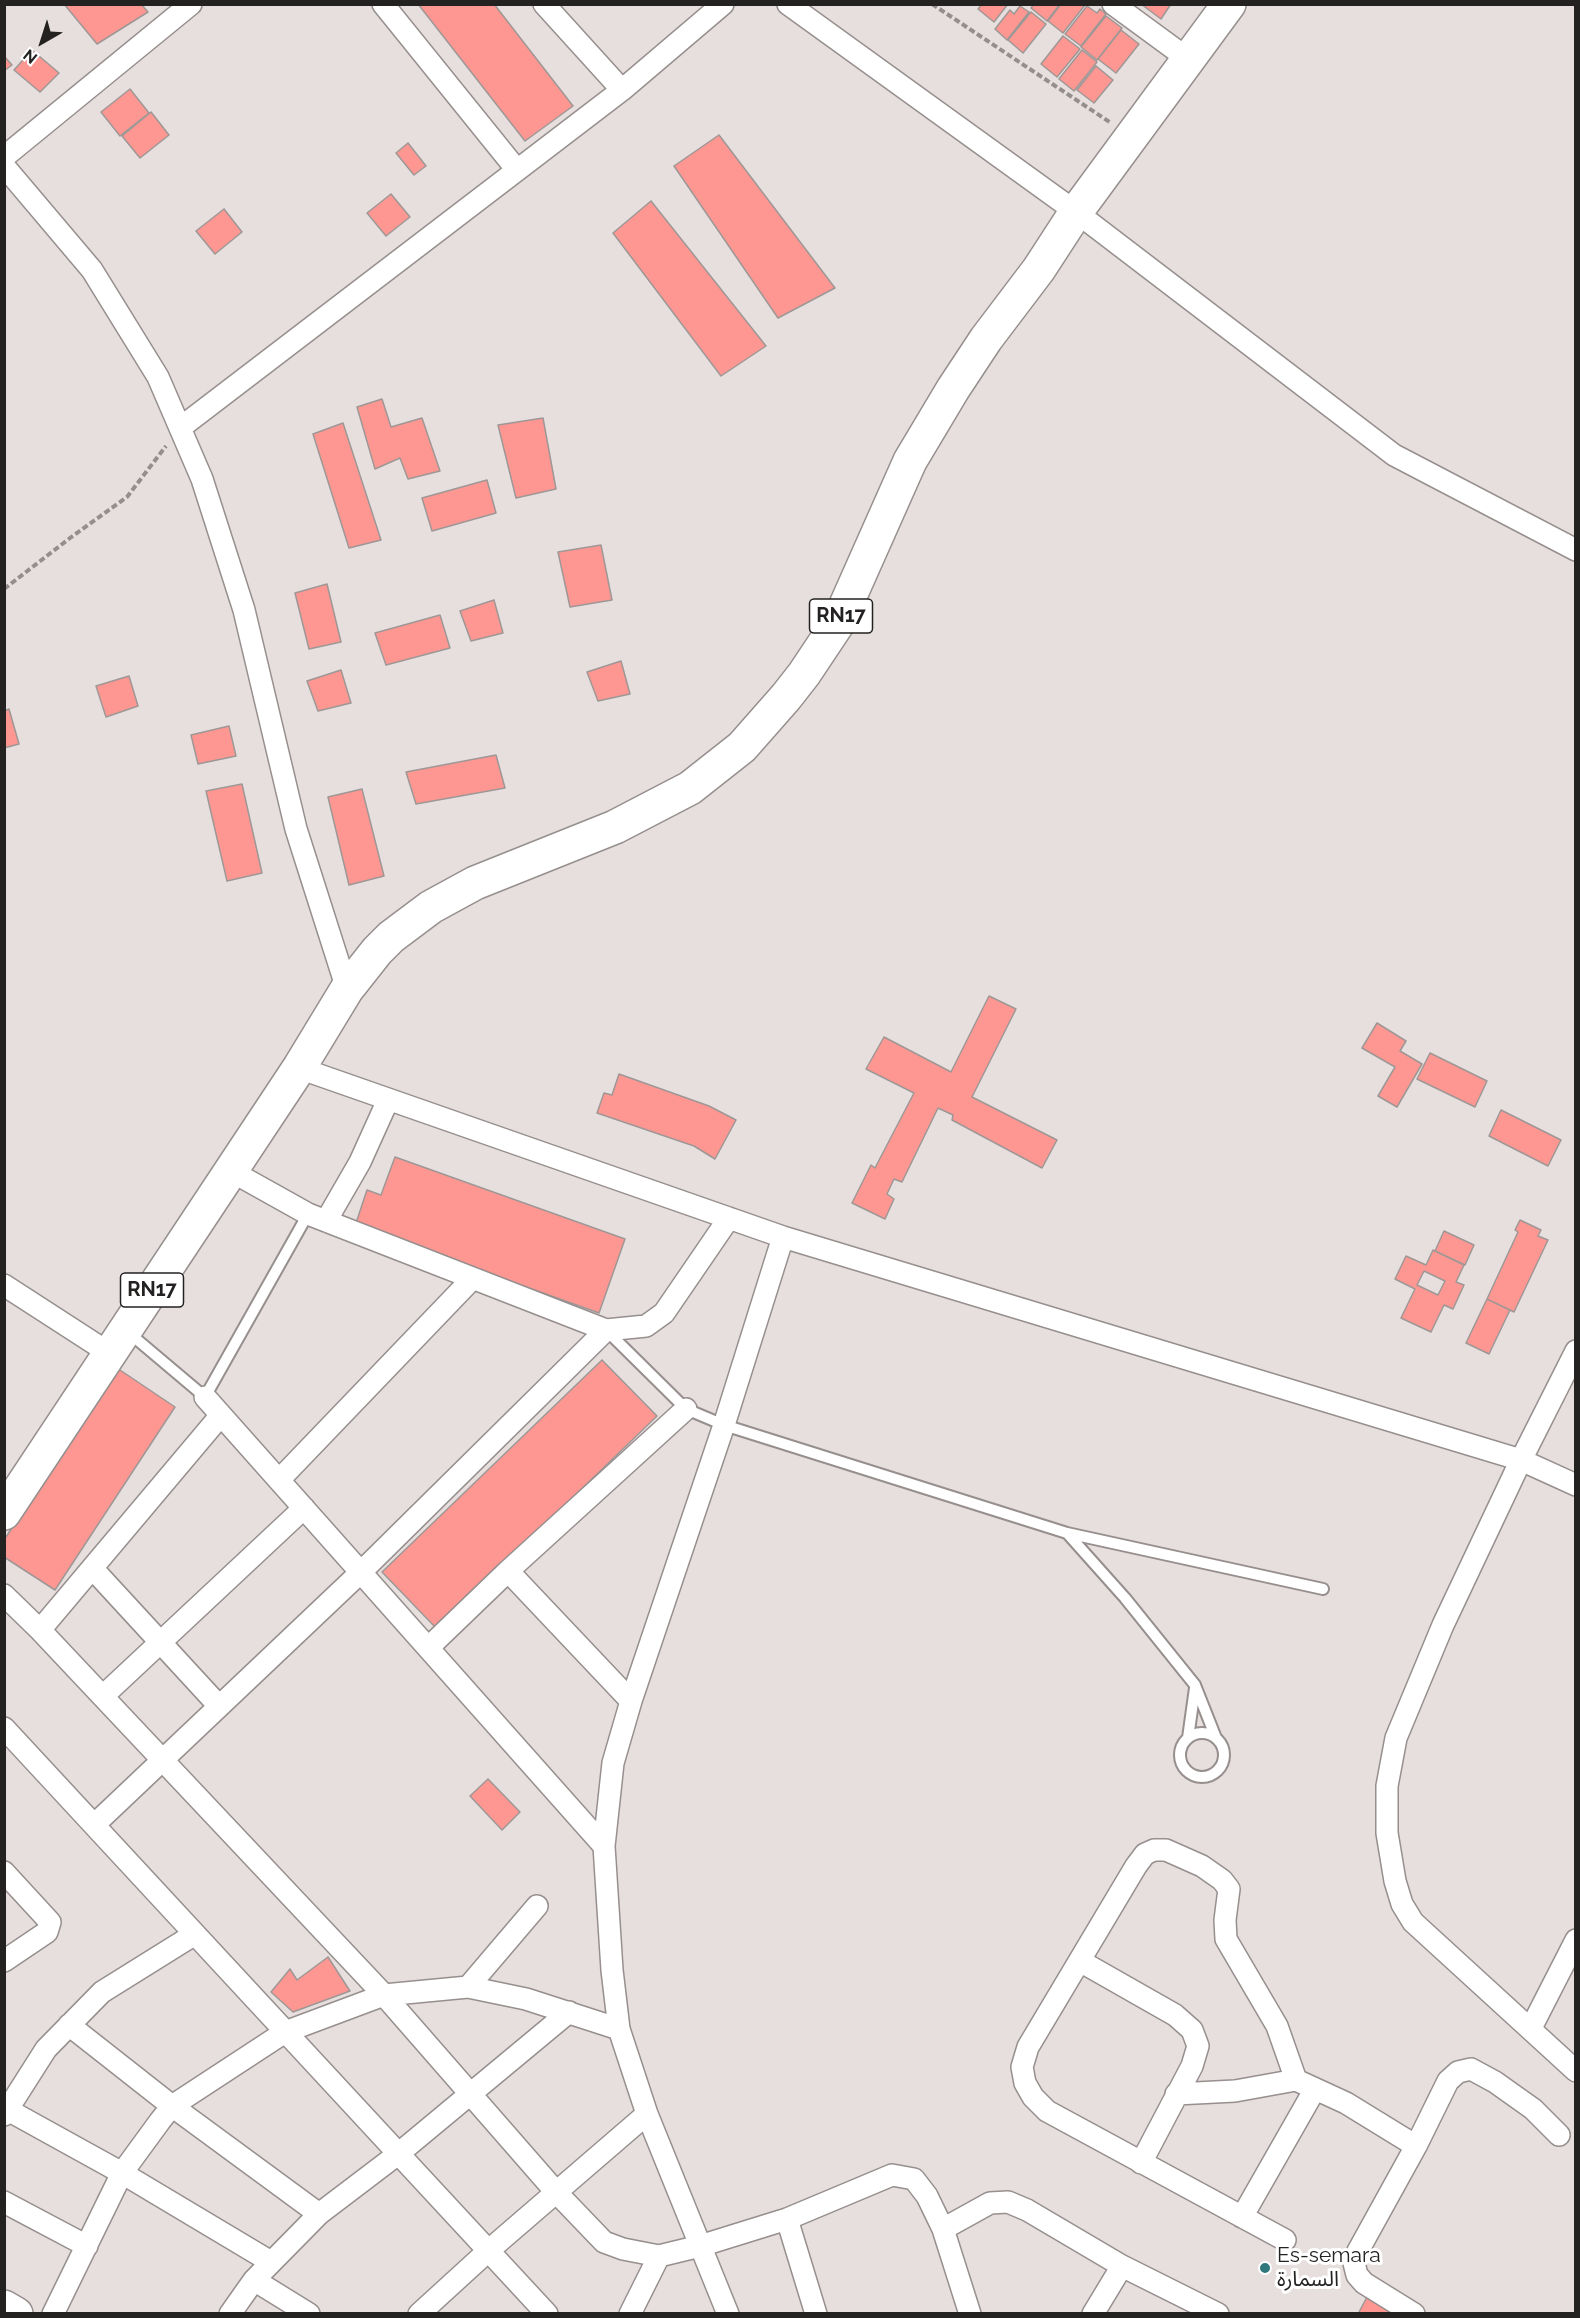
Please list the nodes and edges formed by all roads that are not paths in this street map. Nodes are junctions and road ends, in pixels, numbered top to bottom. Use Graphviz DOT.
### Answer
graph roads {
  1 [pos="191,4"];
  2 [pos="383,4"];
  3 [pos="544,4"];
  4 [pos="723,4"];
  5 [pos="788,4"];
  6 [pos="1113,4"];
  7 [pos="1229,4"];
  8 [pos="1188,59"];
  9 [pos="622,90"];
  10 [pos="4,157"];
  11 [pos="4,166"];
  12 [pos="517,170"];
  13 [pos="1076,212"];
  14 [pos="180,428"];
  15 [pos="1575,550"];
  16 [pos="347,989"];
  17 [pos="299,1068"];
  18 [pos="388,1100"];
  19 [pos="231,1171"];
  20 [pos="317,1217"];
  21 [pos="729,1218"];
  22 [pos="783,1237"];
  23 [pos="472,1279"];
  24 [pos="4,1285"];
  25 [pos="606,1330"];
  26 [pos="117,1341"];
  27 [pos="1575,1351"];
  28 [pos="205,1397"];
  29 [pos="686,1409"];
  30 [pos="221,1415"];
  31 [pos="724,1425"];
  32 [pos="1521,1460"];
  33 [pos="280,1479"];
  34 [pos="1575,1485"];
  35 [pos="304,1508"];
  36 [pos="4,1513"];
  37 [pos="1067,1533"];
  38 [pos="92,1568"];
  39 [pos="508,1571"];
  40 [pos="361,1572"];
  41 [pos="1323,1589"];
  42 [pos="4,1595"];
  43 [pos="40,1630"];
  44 [pos="160,1642"];
  45 [pos="428,1648"];
  46 [pos="1195,1685"];
  47 [pos="103,1696"];
  48 [pos="631,1701"];
  49 [pos="219,1706"];
  50 [pos="4,1728"];
  51 [pos="1188,1738"];
  52 [pos="1216,1738"];
  53 [pos="163,1760"];
  54 [pos="94,1825"];
  55 [pos="604,1846"];
  56 [pos="4,1872"];
  57 [pos="537,1906"];
  58 [pos="195,1934"];
  59 [pos="1575,1940"];
  60 [pos="4,1961"];
  61 [pos="1080,1961"];
  62 [pos="468,1988"];
  63 [pos="384,1995"];
  64 [pos="569,2012"];
  65 [pos="69,2025"];
  66 [pos="1531,2028"];
  67 [pos="619,2029"];
  68 [pos="285,2032"];
  69 [pos="1575,2071"];
  70 [pos="1306,2084"];
  71 [pos="471,2092"];
  72 [pos="1176,2094"];
  73 [pos="172,2106"];
  74 [pos="6,2112"];
  75 [pos="647,2114"];
  76 [pos="1559,2136"];
  77 [pos="1416,2146"];
  78 [pos="398,2154"];
  79 [pos="1141,2163"];
  80 [pos="122,2173"];
  81 [pos="556,2192"];
  82 [pos="4,2202"];
  83 [pos="319,2214"];
  84 [pos="1242,2217"];
  85 [pos="787,2219"];
  86 [pos="943,2229"];
  87 [pos="1285,2240"];
  88 [pos="87,2246"];
  89 [pos="700,2246"];
  90 [pos="488,2251"];
  91 [pos="659,2256"];
  92 [pos="271,2262"];
  93 [pos="1122,2266"];
  94 [pos="254,2280"];
  95 [pos="4,2307"];
  96 [pos="1205,2311"];
  97 [pos="16,2313"];
  98 [pos="52,2313"];
  99 [pos="230,2313"];
  100 [pos="309,2313"];
  101 [pos="420,2313"];
  102 [pos="547,2313"];
  103 [pos="630,2313"];
  104 [pos="728,2313"];
  105 [pos="816,2313"];
  106 [pos="970,2313"];
  107 [pos="1093,2313"];
  108 [pos="1414,2313"];
  1 -- 10 [label="street"];
  2 -- 12 [label="street"];
  3 -- 9 [label="street"];
  4 -- 9 [label="street"];
  5 -- 13 [label="street"];
  6 -- 8 [label="street"];
  7 -- 8 [label="main road, RN17"];
  8 -- 13 [label="main road, RN17"];
  9 -- 12 [label="street"];
  11 -- 14 [label="street"];
  12 -- 14 [label="street"];
  13 -- 15 [label="street"];
  13 -- 16 [label="main road, RN17"];
  14 -- 16 [label="street"];
  16 -- 17 [label="main road, RN17"];
  17 -- 18 [label="street"];
  17 -- 19 [label="main road, RN17"];
  18 -- 20 [label="street"];
  18 -- 21 [label="street"];
  19 -- 20 [label="street"];
  19 -- 26 [label="main road, RN17"];
  20 -- 23 [label="street"];
  20 -- 28 [label="lane"];
  21 -- 22 [label="street"];
  21 -- 25 [label="street"];
  22 -- 31 [label="street"];
  22 -- 32 [label="street"];
  23 -- 25 [label="street"];
  23 -- 33 [label="street"];
  24 -- 26 [label="street"];
  25 -- 29 [label="lane"];
  25 -- 40 [label="street"];
  26 -- 28 [label="lane"];
  26 -- 36 [label="main road, RN17"];
  27 -- 32 [label="street"];
  28 -- 30 [label="street"];
  29 -- 31 [label="lane"];
  29 -- 39 [label="street"];
  30 -- 33 [label="street"];
  30 -- 38 [label="street"];
  31 -- 37 [label="lane"];
  31 -- 48 [label="street"];
  32 -- 34 [label="street"];
  32 -- 66 [label="street"];
  33 -- 35 [label="street"];
  35 -- 40 [label="street"];
  35 -- 44 [label="street"];
  37 -- 41 [label="lane"];
  37 -- 46 [label="lane"];
  38 -- 43 [label="street"];
  38 -- 44 [label="street"];
  39 -- 45 [label="street"];
  39 -- 48 [label="street"];
  40 -- 45 [label="street"];
  40 -- 49 [label="street"];
  42 -- 43 [label="street"];
  43 -- 47 [label="street"];
  44 -- 47 [label="street"];
  44 -- 49 [label="street"];
  45 -- 55 [label="street"];
  46 -- 51 [label="lane"];
  46 -- 52 [label="lane"];
  47 -- 53 [label="street"];
  48 -- 55 [label="street"];
  49 -- 53 [label="street"];
  50 -- 54 [label="street"];
  51 -- 52 [label="lane"];
  51 -- 52 [label="lane"];
  53 -- 54 [label="street"];
  53 -- 63 [label="street"];
  54 -- 58 [label="street"];
  55 -- 67 [label="street"];
  56 -- 60 [label="street"];
  57 -- 62 [label="street"];
  58 -- 65 [label="street"];
  58 -- 68 [label="street"];
  59 -- 66 [label="street"];
  61 -- 70 [label="street"];
  61 -- 72 [label="street"];
  61 -- 79 [label="street"];
  62 -- 63 [label="street"];
  62 -- 64 [label="street"];
  63 -- 68 [label="street"];
  63 -- 71 [label="street"];
  64 -- 67 [label="street"];
  64 -- 71 [label="street"];
  65 -- 73 [label="street"];
  65 -- 74 [label="street"];
  66 -- 69 [label="street"];
  67 -- 75 [label="street"];
  68 -- 73 [label="street"];
  68 -- 78 [label="street"];
  70 -- 72 [label="street"];
  70 -- 77 [label="street"];
  70 -- 84 [label="street"];
  71 -- 78 [label="street"];
  71 -- 81 [label="street"];
  72 -- 79 [label="street"];
  73 -- 80 [label="street"];
  73 -- 83 [label="street"];
  74 -- 80 [label="street"];
  75 -- 81 [label="street"];
  75 -- 89 [label="street"];
  76 -- 77 [label="street"];
  77 -- 108 [label="street"];
  78 -- 83 [label="street"];
  78 -- 90 [label="street"];
  79 -- 84 [label="street"];
  80 -- 88 [label="street"];
  80 -- 92 [label="street"];
  81 -- 90 [label="street"];
  81 -- 91 [label="street"];
  82 -- 88 [label="street"];
  83 -- 92 [label="street"];
  84 -- 87 [label="street"];
  85 -- 86 [label="street"];
  85 -- 89 [label="street"];
  85 -- 105 [label="street"];
  86 -- 93 [label="street"];
  86 -- 106 [label="street"];
  88 -- 98 [label="street"];
  89 -- 91 [label="street"];
  89 -- 104 [label="street"];
  90 -- 101 [label="street"];
  90 -- 102 [label="street"];
  91 -- 103 [label="street"];
  92 -- 94 [label="street"];
  93 -- 96 [label="street"];
  93 -- 107 [label="street"];
  94 -- 99 [label="street"];
  94 -- 100 [label="street"];
  95 -- 97 [label="main road"];
}
